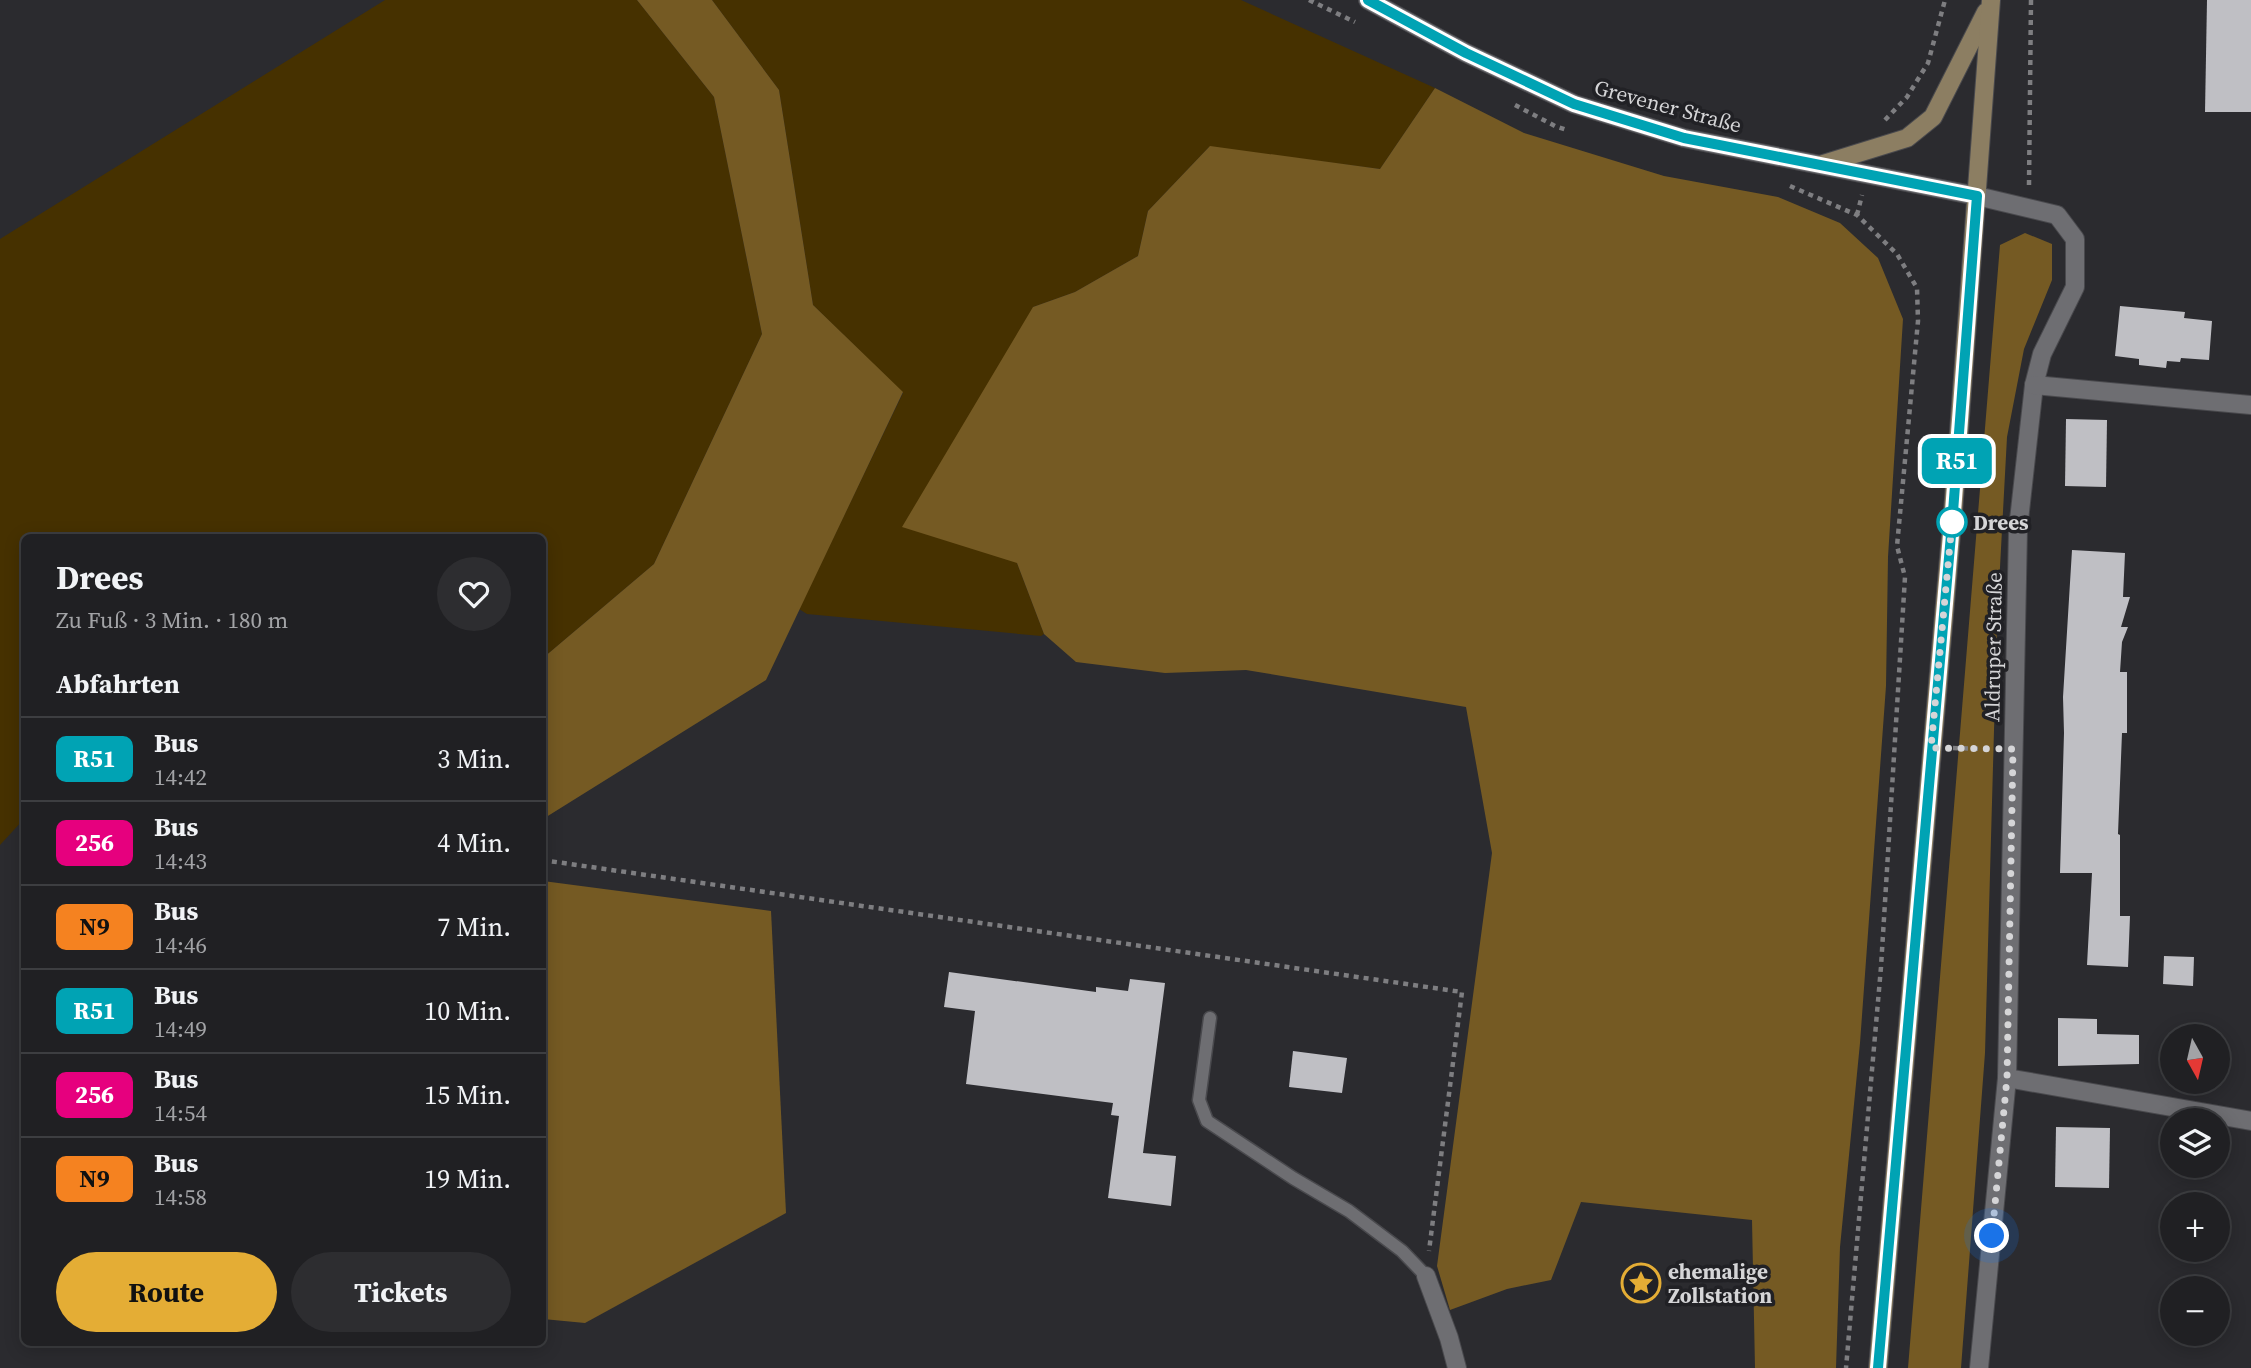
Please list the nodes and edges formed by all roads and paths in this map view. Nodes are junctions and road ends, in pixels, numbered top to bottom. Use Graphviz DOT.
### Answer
graph roads {
  1 [pos="1368,0"];
  2 [pos="1945,0"];
  3 [pos="2031,0"];
  4 [pos="1991,1"];
  5 [pos="1872,149"];
  6 [pos="1823,164"];
  7 [pos="1977,196"];
  8 [pos="2029,206"];
  9 [pos="1857,215"];
  10 [pos="2034,385"];
  11 [pos="2251,405"];
  12 [pos="1931,748"];
  13 [pos="2013,749"];
  14 [pos="546,861"];
  15 [pos="1210,1018"];
  16 [pos="2007,1078"];
  17 [pos="2251,1121"];
  18 [pos="1426,1276"];
  19 [pos="1457,1368"];
  20 [pos="1846,1368"];
  21 [pos="1878,1368"];
  22 [pos="1979,1368"];
  1 -- 6 [label="street, Grevener Straße"];
  2 -- 5 [label="path"];
  3 -- 8 [label="path"];
  4 -- 5 [label="main road"];
  4 -- 7 [label="main road"];
  5 -- 6 [label="main road"];
  6 -- 7 [label="street, Grevener Straße"];
  7 -- 8 [label="street, Aldruper Straße"];
  7 -- 12 [label="main road"];
  8 -- 10 [label="street, Aldruper Straße"];
  9 -- 20 [label="path"];
  10 -- 11 [label="street"];
  10 -- 13 [label="street, Aldruper Straße"];
  12 -- 13 [label="path"];
  12 -- 21 [label="main road"];
  13 -- 16 [label="street, Aldruper Straße"];
  14 -- 18 [label="path"];
  15 -- 18 [label="lane"];
  16 -- 17 [label="street"];
  16 -- 22 [label="street, Aldruper Straße"];
  18 -- 19 [label="street"];
}
